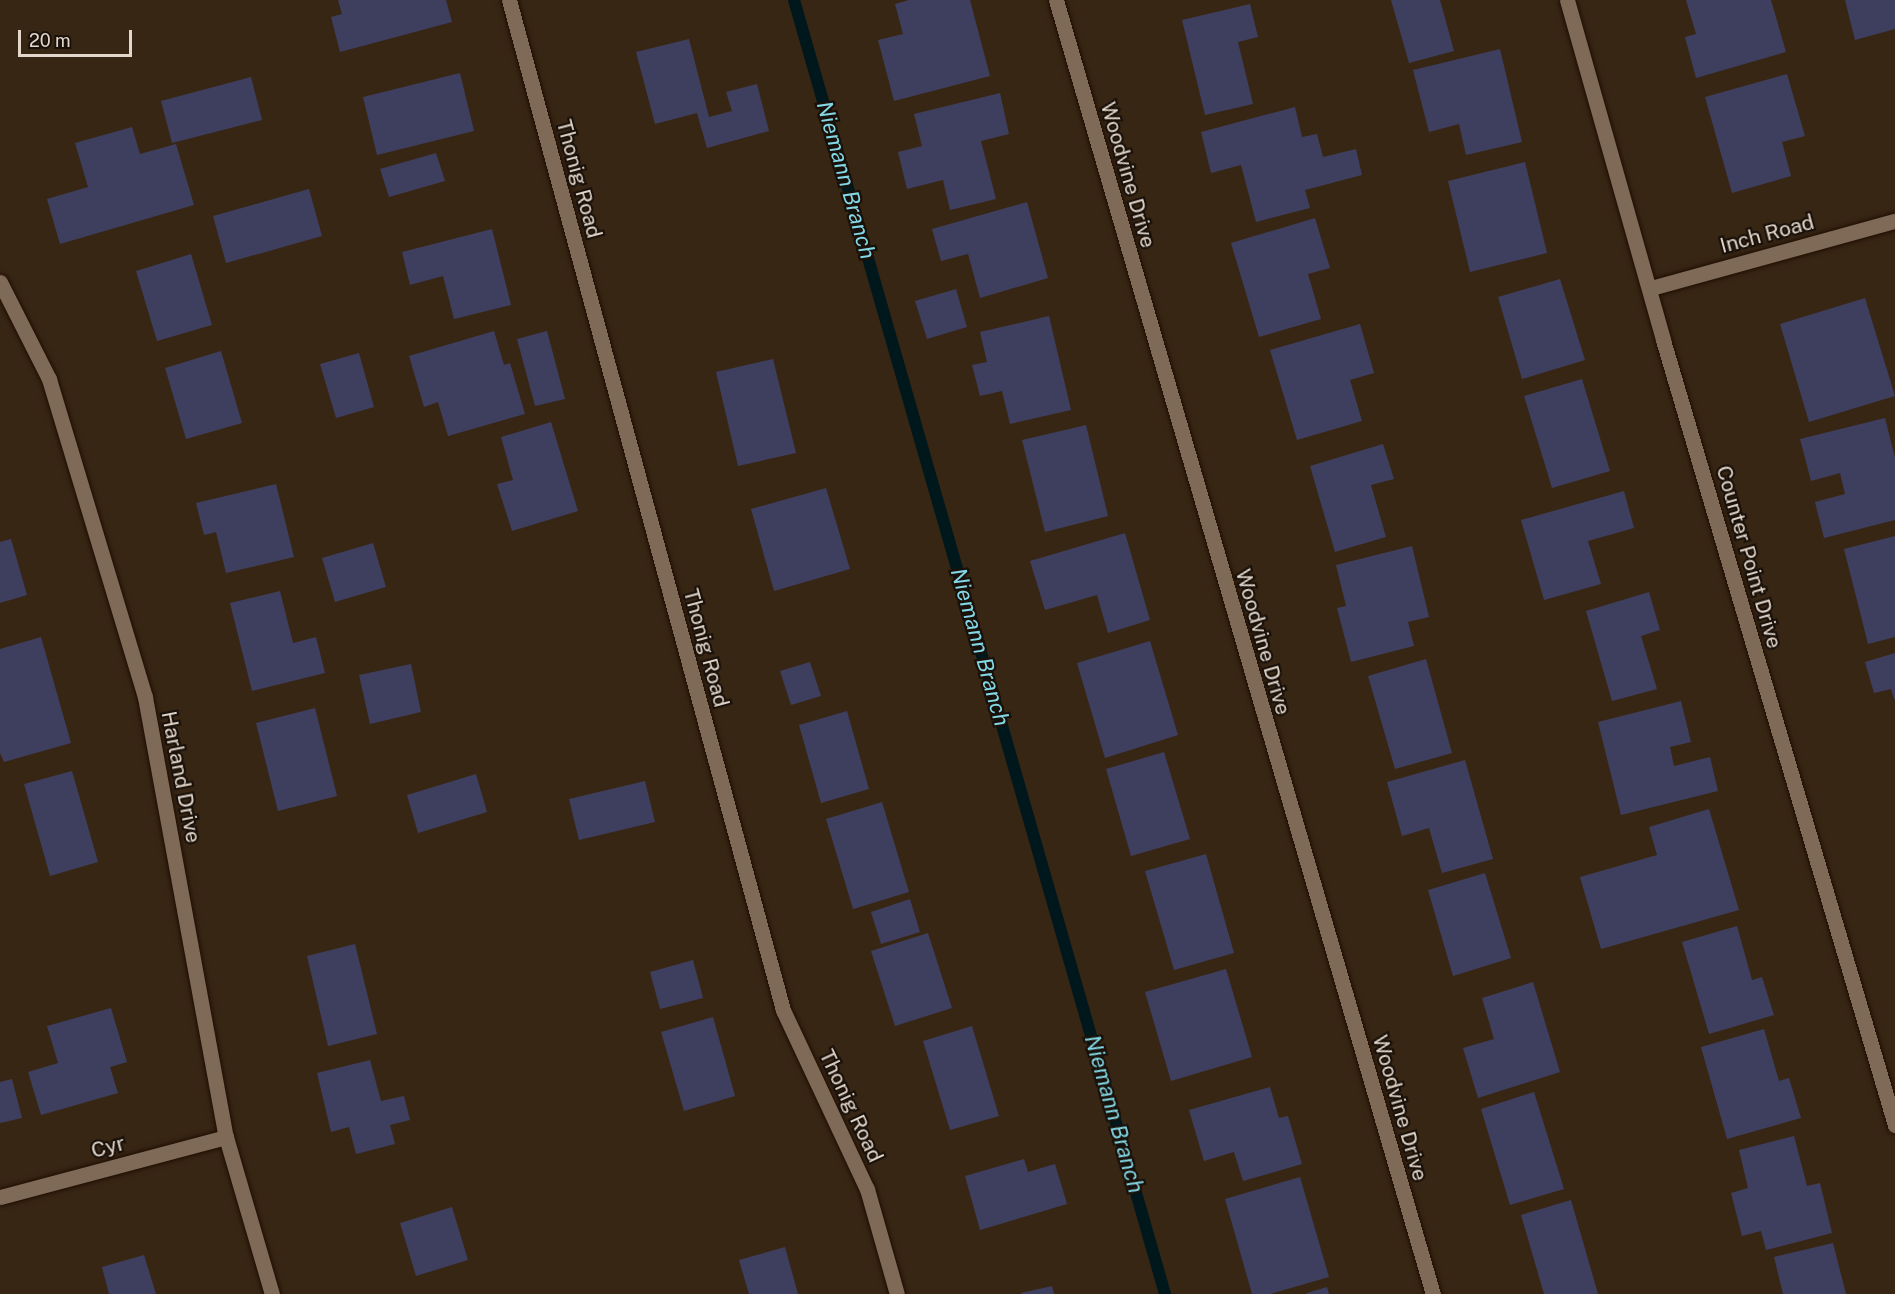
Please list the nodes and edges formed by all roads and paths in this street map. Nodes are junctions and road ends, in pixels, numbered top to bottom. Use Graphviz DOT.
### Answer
graph roads {
  1 [pos="509,0"];
  2 [pos="1056,0"];
  3 [pos="1568,0"];
  4 [pos="1895,220"];
  5 [pos="0,282"];
  6 [pos="1651,288"];
  7 [pos="1895,1125"];
  8 [pos="226,1137"];
  9 [pos="0,1197"];
  10 [pos="272,1294"];
  11 [pos="897,1294"];
  12 [pos="1432,1294"];
  1 -- 11 [label="street, Thonig Road"];
  2 -- 12 [label="street, Woodvine Drive"];
  3 -- 6 [label="street, Counter Point Drive"];
  4 -- 6 [label="street, Inch Road"];
  5 -- 8 [label="street, Harland Drive"];
  6 -- 7 [label="street, Counter Point Drive"];
  8 -- 9 [label="street, Cyr"];
  8 -- 10 [label="street, Harland Drive"];
}
